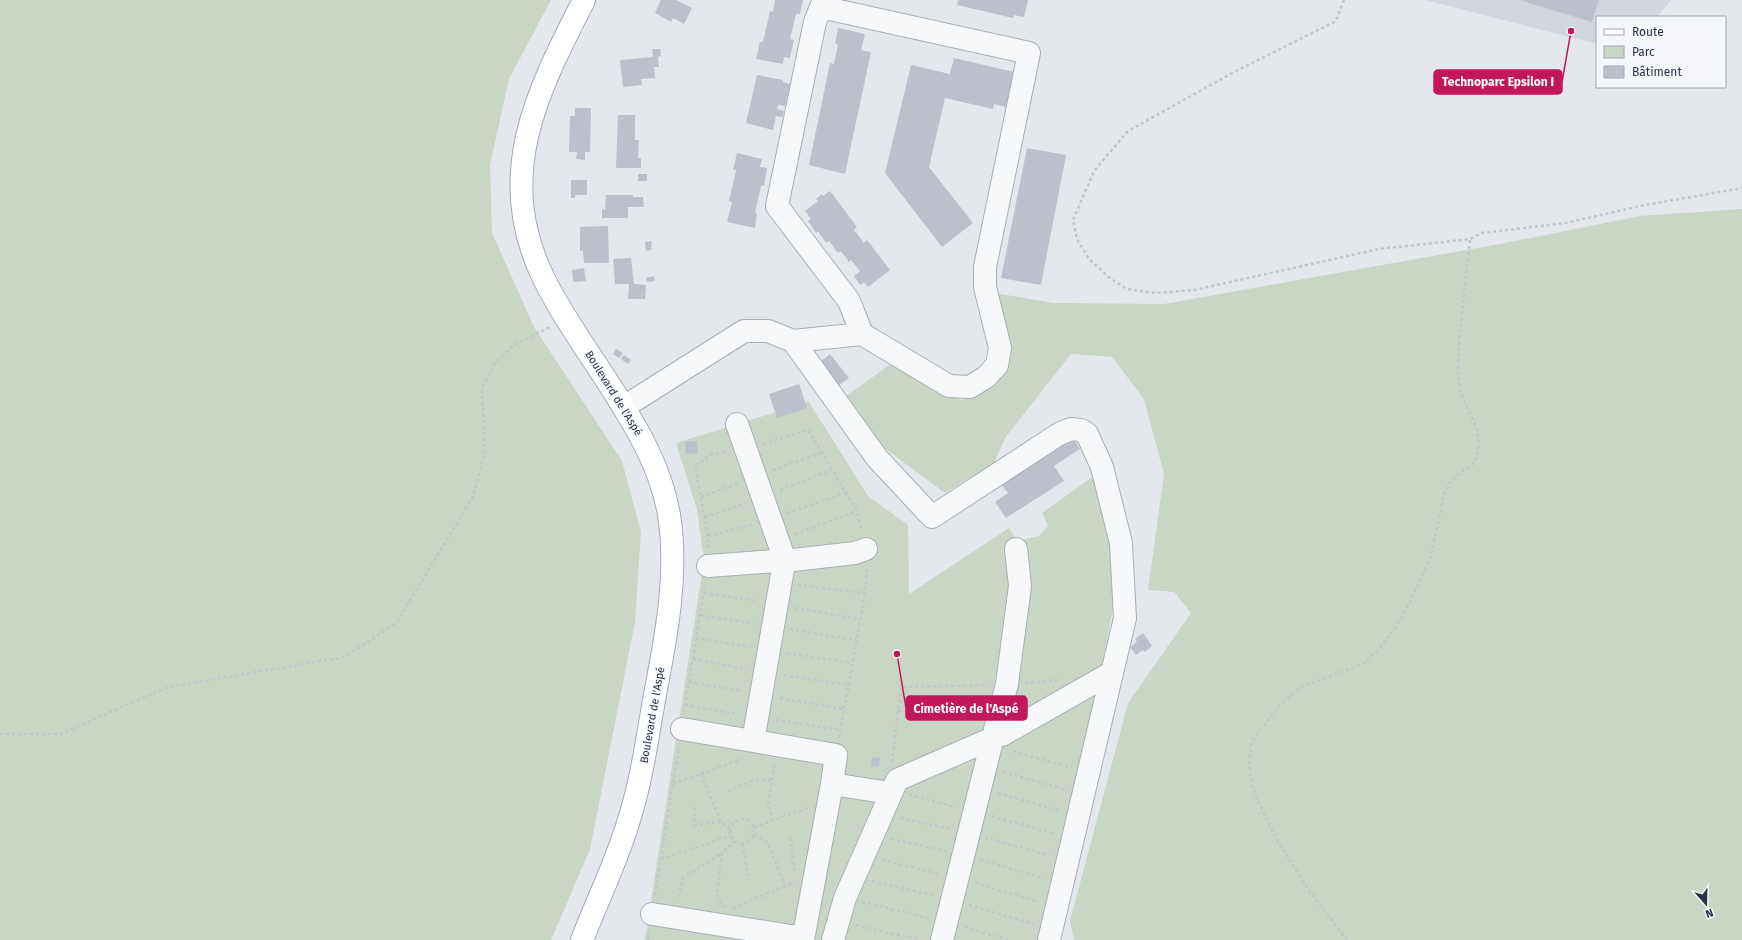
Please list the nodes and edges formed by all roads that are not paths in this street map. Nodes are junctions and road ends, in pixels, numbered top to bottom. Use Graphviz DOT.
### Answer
graph roads {
  1 [pos="584,0"];
  2 [pos="823,3"];
  3 [pos="862,334"];
  4 [pos="794,342"];
  5 [pos="624,407"];
  6 [pos="737,424"];
  7 [pos="866,549"];
  8 [pos="1016,549"];
  9 [pos="782,561"];
  10 [pos="708,566"];
  11 [pos="1111,673"];
  12 [pos="682,729"];
  13 [pos="995,739"];
  14 [pos="753,741"];
  15 [pos="893,787"];
  16 [pos="830,792"];
  17 [pos="652,914"];
  18 [pos="836,931"];
  19 [pos="803,939"];
  20 [pos="582,940"];
  21 [pos="942,940"];
  22 [pos="1050,940"];
  1 -- 5 [label="main road, Boulevard de l'Aspé"];
  2 -- 3 [label="lane"];
  2 -- 3 [label="lane"];
  3 -- 4 [label="lane"];
  4 -- 5 [label="lane"];
  4 -- 11 [label="lane"];
  5 -- 20 [label="main road, Boulevard de l'Aspé"];
  6 -- 9 [label="lane"];
  7 -- 9 [label="lane"];
  8 -- 13 [label="lane"];
  9 -- 10 [label="lane"];
  9 -- 14 [label="lane"];
  11 -- 13 [label="lane"];
  11 -- 22 [label="lane"];
  12 -- 14 [label="lane"];
  13 -- 15 [label="lane"];
  13 -- 21 [label="lane"];
  14 -- 16 [label="lane"];
  15 -- 16 [label="lane"];
  15 -- 18 [label="lane"];
  16 -- 19 [label="lane"];
  17 -- 19 [label="lane"];
}
